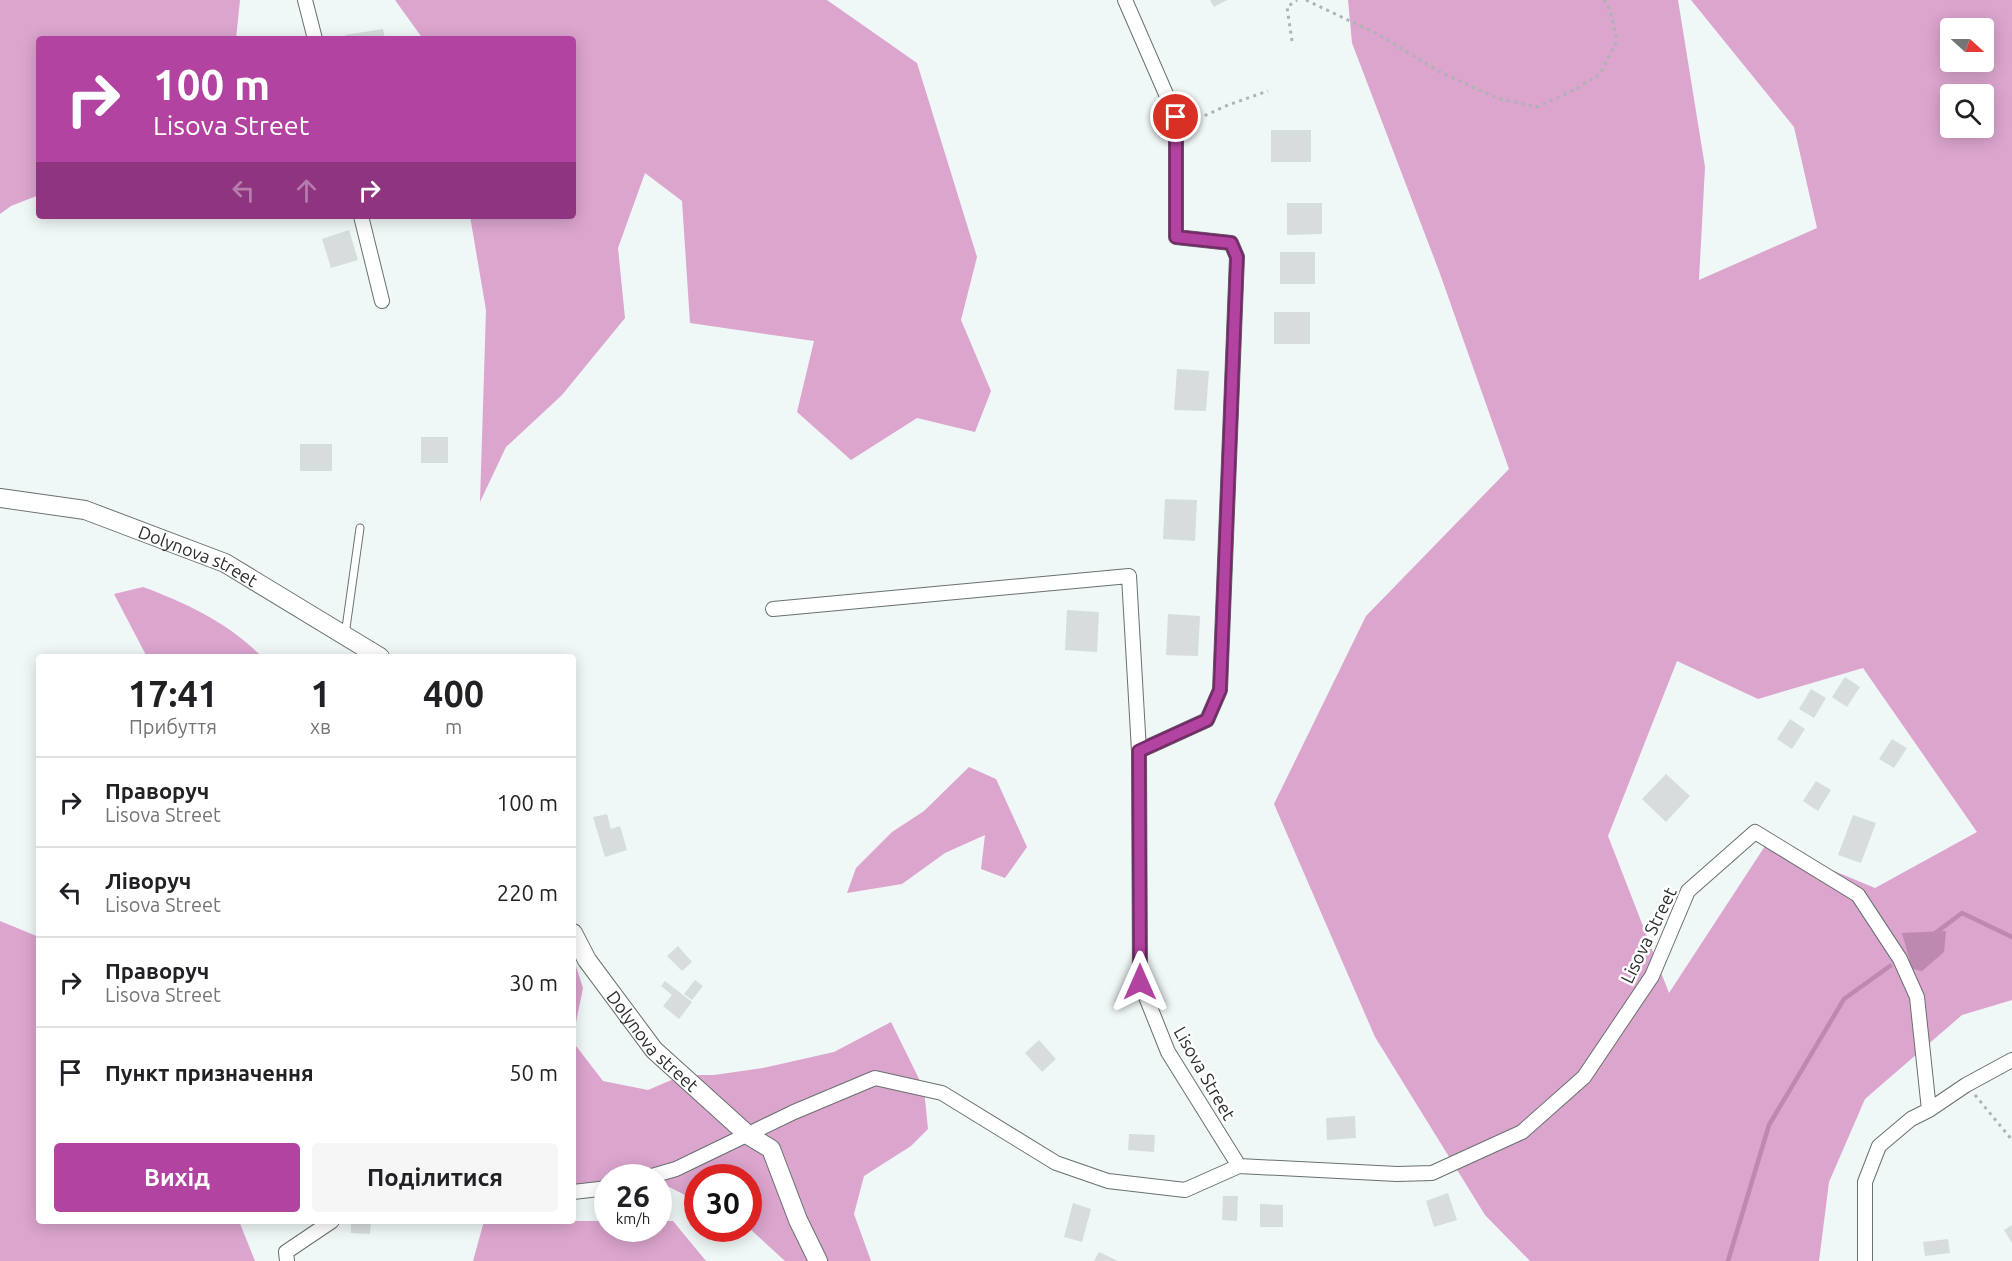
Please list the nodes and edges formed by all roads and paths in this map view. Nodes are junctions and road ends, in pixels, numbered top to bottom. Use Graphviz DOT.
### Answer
graph roads {
  1 [pos="305,0"];
  2 [pos="1125,0"];
  3 [pos="1297,0"];
  4 [pos="1306,0"];
  5 [pos="1604,0"];
  6 [pos="314,36"];
  7 [pos="1292,41"];
  8 [pos="1268,91"];
  9 [pos="1175,129"];
  10 [pos="362,219"];
  11 [pos="382,301"];
  12 [pos="0,498"];
  13 [pos="360,528"];
  14 [pos="772,609"];
  15 [pos="345,636"];
  16 [pos="375,654"];
  17 [pos="1139,751"];
  18 [pos="576,939"];
  19 [pos="2012,1060"];
  20 [pos="1966,1085"];
  21 [pos="1929,1110"];
  22 [pos="748,1135"];
  23 [pos="2012,1140"];
  24 [pos="1239,1166"];
  25 [pos="672,1170"];
  26 [pos="594,1190"];
  27 [pos="576,1192"];
  28 [pos="328,1224"];
  29 [pos="287,1261"];
  30 [pos="818,1261"];
  31 [pos="1865,1261"];
  1 -- 6 [label="street"];
  2 -- 9 [label="street"];
  3 -- 7 [label="path"];
  4 -- 5 [label="path"];
  8 -- 9 [label="path"];
  9 -- 17 [label="street"];
  10 -- 11 [label="street"];
  12 -- 15 [label="street, Dolynova street"];
  13 -- 15 [label="lane"];
  14 -- 17 [label="street, Lisova Street"];
  15 -- 16 [label="street, Dolynova street"];
  17 -- 24 [label="street, Lisova Street"];
  18 -- 22 [label="street, Dolynova street"];
  19 -- 20 [label="street"];
  20 -- 21 [label="street"];
  20 -- 23 [label="path"];
  21 -- 24 [label="street, Lisova Street"];
  21 -- 31 [label="street"];
  22 -- 24 [label="street"];
  22 -- 25 [label="street"];
  22 -- 30 [label="street, Dolynova street"];
  26 -- 27 [label="street"];
  28 -- 29 [label="street"];
}
